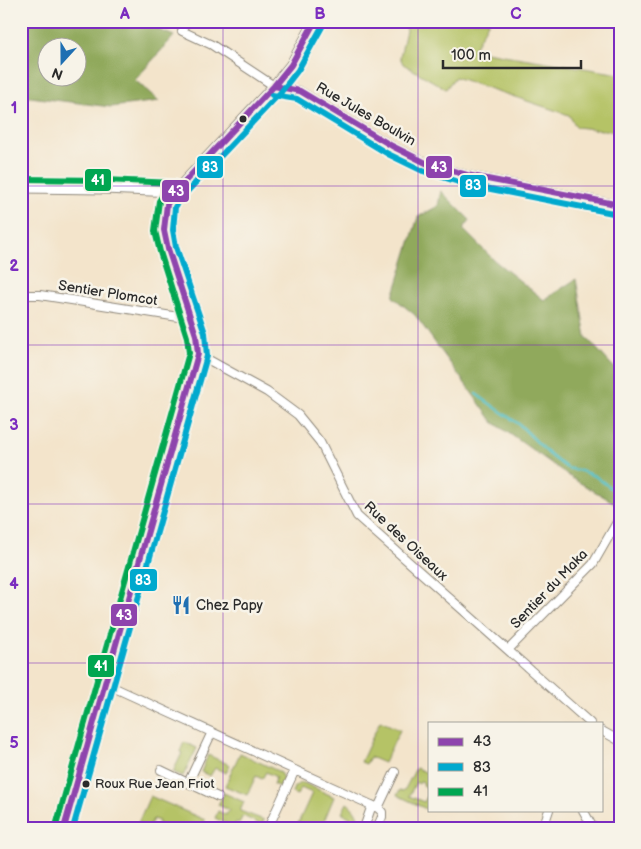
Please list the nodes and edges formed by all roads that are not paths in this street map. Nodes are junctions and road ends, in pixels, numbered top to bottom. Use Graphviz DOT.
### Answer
graph roads {
  1 [pos="315,21"];
  2 [pos="182,31"];
  3 [pos="274,86"];
  4 [pos="21,188"];
  5 [pos="174,192"];
  6 [pos="620,206"];
  7 [pos="21,295"];
  8 [pos="191,318"];
  9 [pos="198,354"];
  10 [pos="620,517"];
  11 [pos="508,650"];
  12 [pos="106,684"];
  13 [pos="589,722"];
  14 [pos="212,732"];
  15 [pos="604,732"];
  16 [pos="620,741"];
  17 [pos="161,770"];
  18 [pos="295,770"];
  19 [pos="395,772"];
  20 [pos="188,783"];
  21 [pos="218,797"];
  22 [pos="378,808"];
  23 [pos="548,812"];
  24 [pos="584,812"];
  25 [pos="66,827"];
  26 [pos="268,828"];
  27 [pos="364,828"];
  28 [pos="377,828"];
  29 [pos="543,828"];
  30 [pos="593,828"];
  1 -- 3 [label="main road"];
  2 -- 3 [label="street"];
  3 -- 5 [label="main road"];
  3 -- 6 [label="street, Rue Jules Boulvin"];
  4 -- 5 [label="street"];
  5 -- 8 [label="main road"];
  7 -- 8 [label="street, Sentier Plomcot"];
  8 -- 9 [label="main road"];
  9 -- 11 [label="street, Rue des Oiseaux"];
  9 -- 12 [label="main road"];
  10 -- 11 [label="street, Sentier du Maka"];
  11 -- 13 [label="street, Rue des Oiseaux"];
  12 -- 14 [label="street"];
  12 -- 25 [label="main road"];
  14 -- 18 [label="street"];
  14 -- 20 [label="street"];
  15 -- 16 [label="street"];
  17 -- 20 [label="street"];
  18 -- 22 [label="street"];
  18 -- 26 [label="street"];
  19 -- 22 [label="street"];
  20 -- 21 [label="street"];
  22 -- 27 [label="street"];
  22 -- 28 [label="street"];
  23 -- 29 [label="street"];
  24 -- 30 [label="street"];
}
